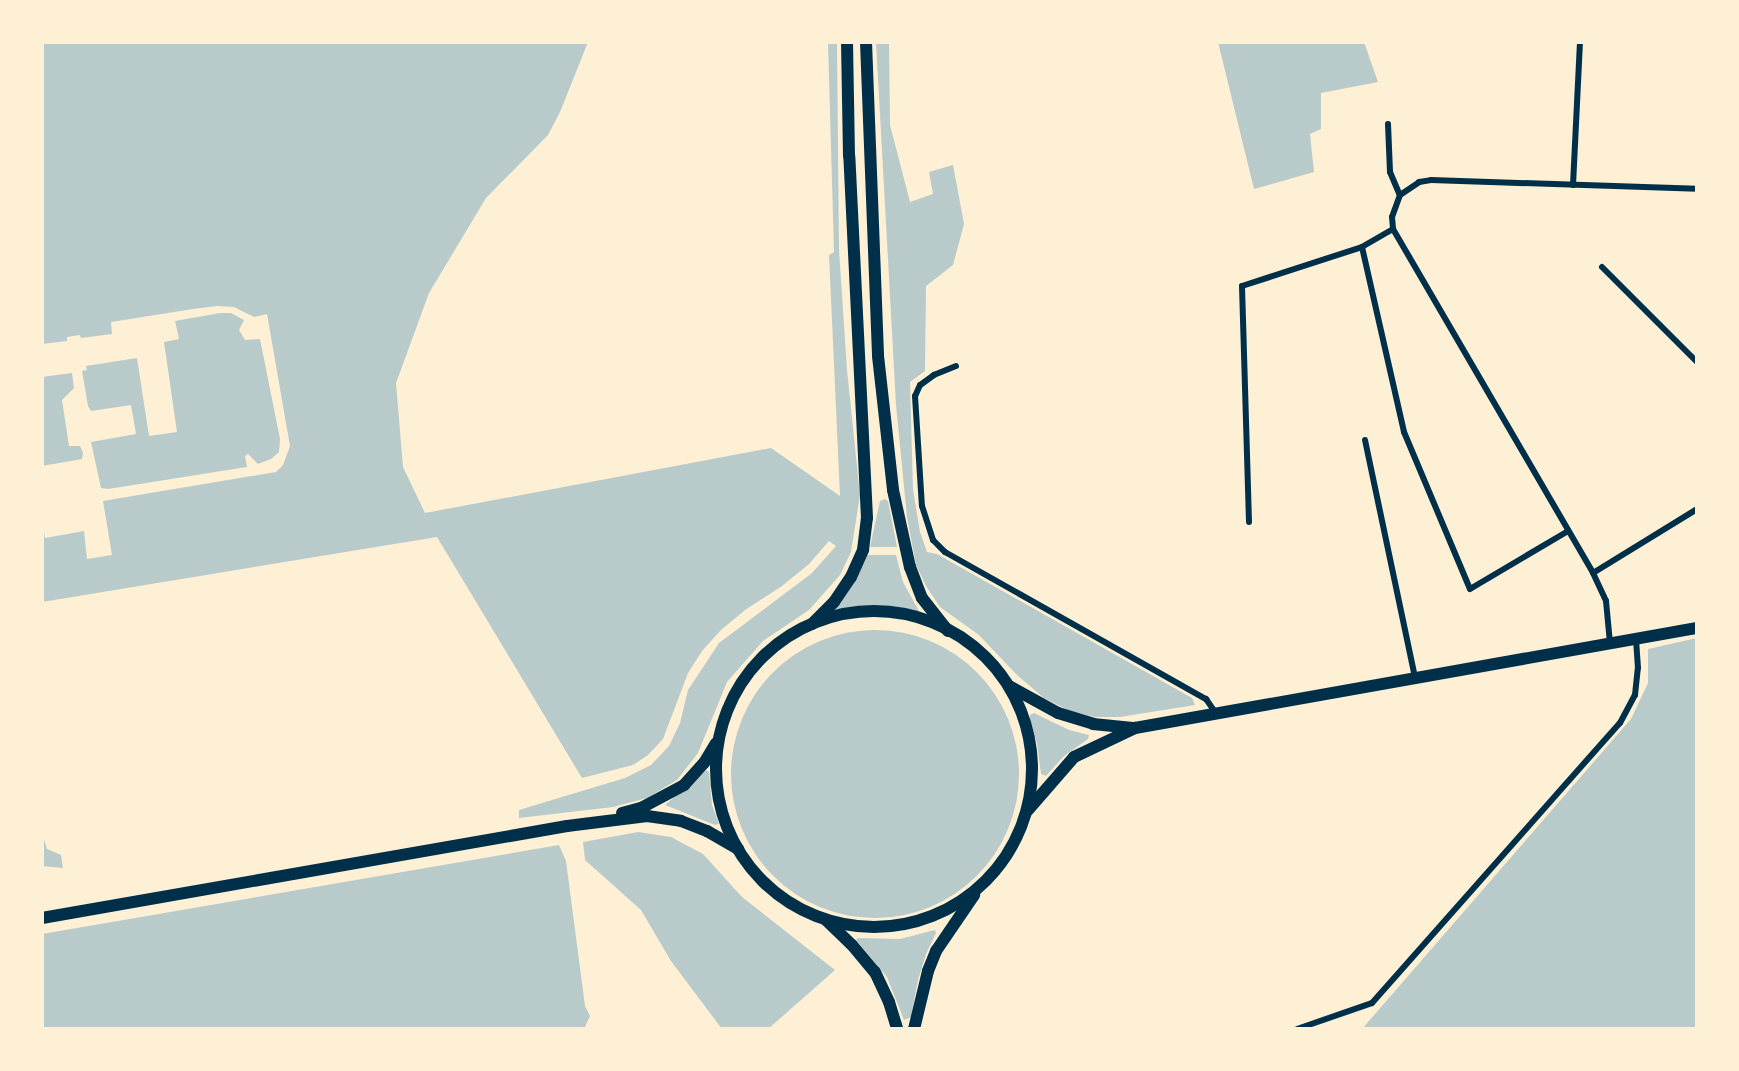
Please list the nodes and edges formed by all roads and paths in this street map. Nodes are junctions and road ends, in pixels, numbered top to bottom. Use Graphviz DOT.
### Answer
graph roads {
  1 [pos="846,42"];
  2 [pos="866,42"];
  3 [pos="1580,42"];
  4 [pos="1388,124"];
  5 [pos="1573,185"];
  6 [pos="1697,189"];
  7 [pos="1400,195"];
  8 [pos="1394,229"];
  9 [pos="1362,247"];
  10 [pos="1602,267"];
  11 [pos="1697,362"];
  12 [pos="956,366"];
  13 [pos="1365,440"];
  14 [pos="1697,509"];
  15 [pos="1249,522"];
  16 [pos="1568,531"];
  17 [pos="1593,573"];
  18 [pos="812,624"];
  19 [pos="1697,628"];
  20 [pos="948,631"];
  21 [pos="1636,639"];
  22 [pos="1610,643"];
  23 [pos="1415,678"];
  24 [pos="1008,685"];
  25 [pos="1215,712"];
  26 [pos="1135,728"];
  27 [pos="719,738"];
  28 [pos="1027,811"];
  29 [pos="586,823"];
  30 [pos="738,849"];
  31 [pos="981,887"];
  32 [pos="42,918"];
  33 [pos="826,921"];
  34 [pos="897,1029"];
  35 [pos="914,1029"];
  36 [pos="1297,1029"];
  1 -- 18 [label="main road"];
  2 -- 20 [label="main road"];
  3 -- 5 [label="street"];
  4 -- 7 [label="street"];
  5 -- 6 [label="street"];
  5 -- 7 [label="street"];
  7 -- 8 [label="street"];
  8 -- 9 [label="street"];
  8 -- 16 [label="street"];
  9 -- 15 [label="street"];
  9 -- 16 [label="street"];
  10 -- 11 [label="street"];
  12 -- 25 [label="street"];
  13 -- 23 [label="street"];
  14 -- 17 [label="street"];
  16 -- 17 [label="street"];
  17 -- 22 [label="street"];
  18 -- 20 [label="main road"];
  18 -- 27 [label="main road"];
  19 -- 21 [label="main road"];
  20 -- 24 [label="main road"];
  21 -- 22 [label="main road"];
  21 -- 36 [label="street"];
  22 -- 23 [label="main road"];
  23 -- 25 [label="main road"];
  24 -- 26 [label="main road"];
  24 -- 28 [label="main road"];
  25 -- 26 [label="main road"];
  26 -- 28 [label="main road"];
  27 -- 29 [label="main road"];
  27 -- 30 [label="main road"];
  28 -- 31 [label="main road"];
  29 -- 30 [label="main road"];
  29 -- 32 [label="main road"];
  30 -- 33 [label="main road"];
  31 -- 33 [label="main road"];
  31 -- 35 [label="main road"];
  33 -- 34 [label="main road"];
}
